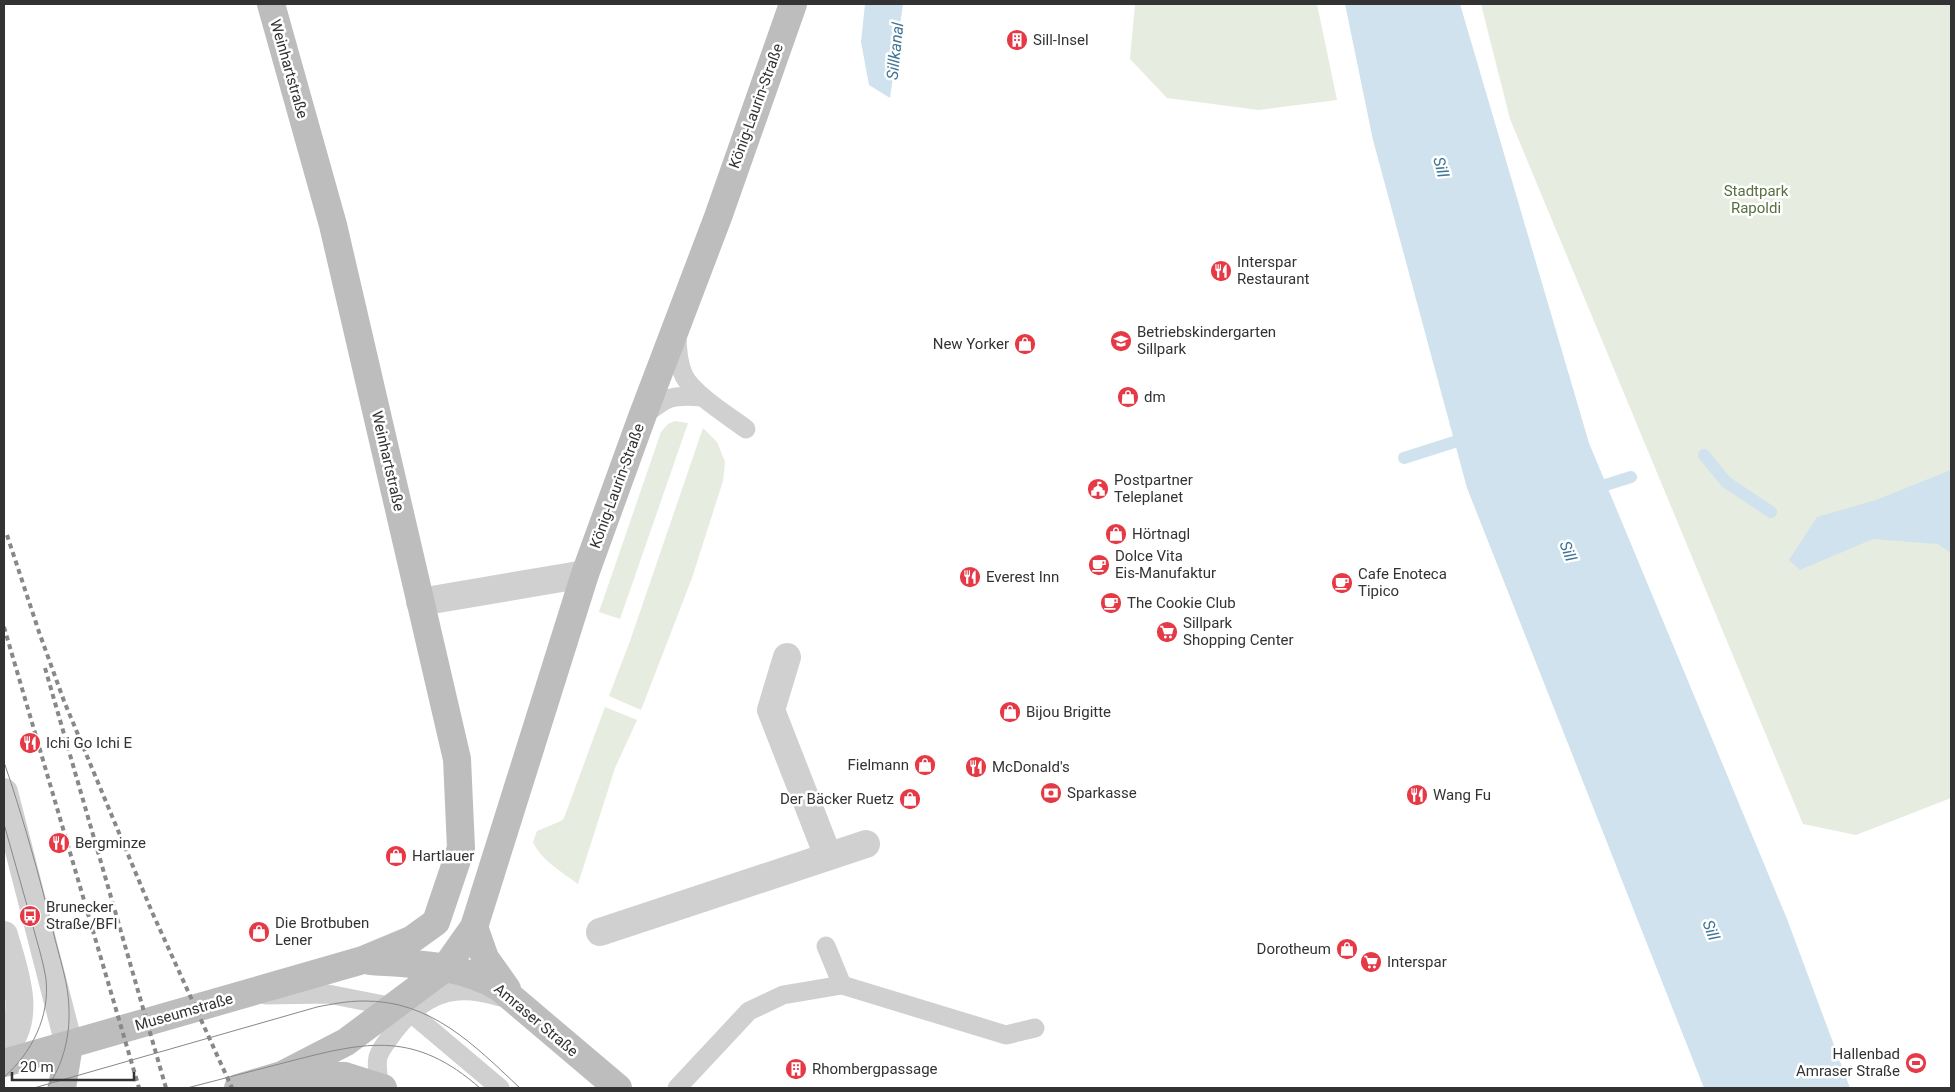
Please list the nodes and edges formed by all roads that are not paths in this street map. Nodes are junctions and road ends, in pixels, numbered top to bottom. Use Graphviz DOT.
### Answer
graph roads {
  1 [pos="271,4"];
  2 [pos="793,4"];
  3 [pos="676,330"];
  4 [pos="702,397"];
  5 [pos="642,417"];
  6 [pos="746,429"];
  7 [pos="585,574"];
  8 [pos="420,602"];
  9 [pos="787,657"];
  10 [pos="4,792"];
  11 [pos="866,844"];
  12 [pos="828,856"];
  13 [pos="436,922"];
  14 [pos="474,927"];
  15 [pos="600,932"];
  16 [pos="4,935"];
  17 [pos="826,946"];
  18 [pos="363,960"];
  19 [pos="444,968"];
  20 [pos="842,985"];
  21 [pos="240,996"];
  22 [pos="516,1001"];
  23 [pos="402,1010"];
  24 [pos="1035,1028"];
  25 [pos="69,1045"];
  26 [pos="4,1048"];
  27 [pos="4,1063"];
  28 [pos="282,1075"];
  29 [pos="62,1088"];
  30 [pos="238,1088"];
  31 [pos="382,1088"];
  32 [pos="500,1088"];
  33 [pos="618,1088"];
  34 [pos="677,1088"];
  1 -- 8 [label="street, Weinhartstraße"];
  2 -- 3 [label="street, König-Laurin-Straße"];
  3 -- 4 [label="lane"];
  3 -- 5 [label="street, König-Laurin-Straße"];
  4 -- 5 [label="lane"];
  4 -- 6 [label="lane"];
  5 -- 7 [label="street, König-Laurin-Straße"];
  7 -- 8 [label="street"];
  7 -- 14 [label="street, König-Laurin-Straße"];
  8 -- 13 [label="street, Weinhartstraße"];
  9 -- 12 [label="street"];
  10 -- 25 [label="street"];
  11 -- 12 [label="street"];
  12 -- 15 [label="street"];
  13 -- 18 [label="street, Museumstraße"];
  14 -- 19 [label="street, König-Laurin-Straße"];
  14 -- 22 [label="street"];
  16 -- 26 [label="street"];
  17 -- 20 [label="lane"];
  18 -- 19 [label="street, Museumstraße"];
  18 -- 21 [label="street, Museumstraße"];
  19 -- 22 [label="street, Amraser Straße"];
  19 -- 23 [label="street"];
  20 -- 24 [label="lane"];
  20 -- 34 [label="lane"];
  21 -- 23 [label="lane"];
  21 -- 25 [label="street, Museumstraße"];
  22 -- 23 [label="lane"];
  22 -- 33 [label="street, Amraser Straße"];
  23 -- 28 [label="street"];
  23 -- 31 [label="lane"];
  23 -- 32 [label="lane"];
  25 -- 27 [label="street, Museumstraße"];
  25 -- 29 [label="street"];
  28 -- 30 [label="street"];
  28 -- 31 [label="street"];
}
